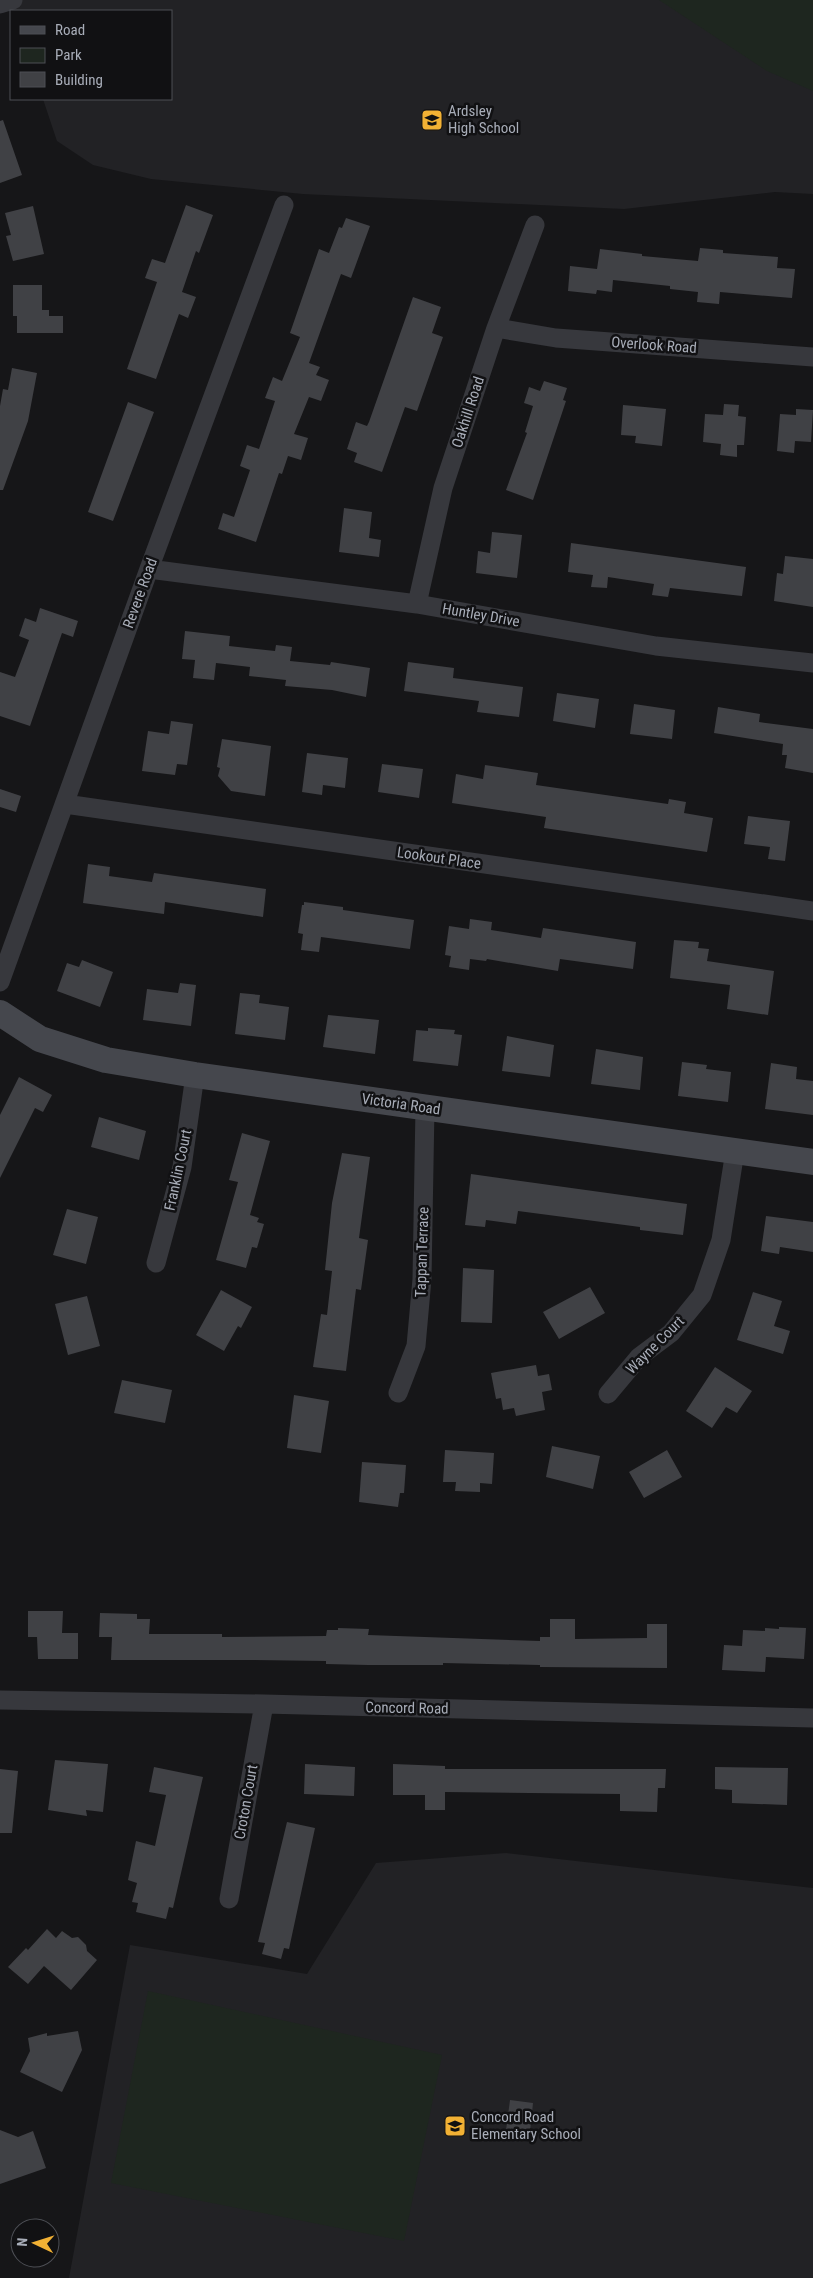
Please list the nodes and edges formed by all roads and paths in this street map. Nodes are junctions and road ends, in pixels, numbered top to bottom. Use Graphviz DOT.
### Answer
graph roads {
  1 [pos="13,0"];
  2 [pos="0,4"];
  3 [pos="284,205"];
  4 [pos="535,226"];
  5 [pos="496,328"];
  6 [pos="813,358"];
  7 [pos="149,569"];
  8 [pos="416,604"];
  9 [pos="813,663"];
  10 [pos="65,804"];
  11 [pos="813,911"];
  12 [pos="0,982"];
  13 [pos="0,1013"];
  14 [pos="195,1075"];
  15 [pos="425,1108"];
  16 [pos="734,1151"];
  17 [pos="813,1162"];
  18 [pos="156,1263"];
  19 [pos="398,1393"];
  20 [pos="608,1394"];
  21 [pos="0,1700"];
  22 [pos="264,1704"];
  23 [pos="813,1718"];
  24 [pos="229,1899"];
  1 -- 2 [label="street"];
  3 -- 7 [label="street, Revere Road"];
  4 -- 5 [label="street, Oakhill Road"];
  5 -- 6 [label="street, Overlook Road"];
  5 -- 8 [label="street, Oakhill Road"];
  7 -- 8 [label="street, Huntley Drive"];
  7 -- 10 [label="street, Revere Road"];
  8 -- 9 [label="street, Huntley Drive"];
  10 -- 11 [label="street, Lookout Place"];
  10 -- 12 [label="street, Revere Road"];
  13 -- 14 [label="street, Victoria Road"];
  14 -- 15 [label="street, Victoria Road"];
  14 -- 18 [label="street, Franklin Court"];
  15 -- 16 [label="street, Victoria Road"];
  15 -- 19 [label="street, Tappan Terrace"];
  16 -- 17 [label="street, Victoria Road"];
  16 -- 20 [label="street, Wayne Court"];
  21 -- 22 [label="street, Concord Road"];
  22 -- 23 [label="street, Concord Road"];
  22 -- 24 [label="street, Croton Court"];
}
